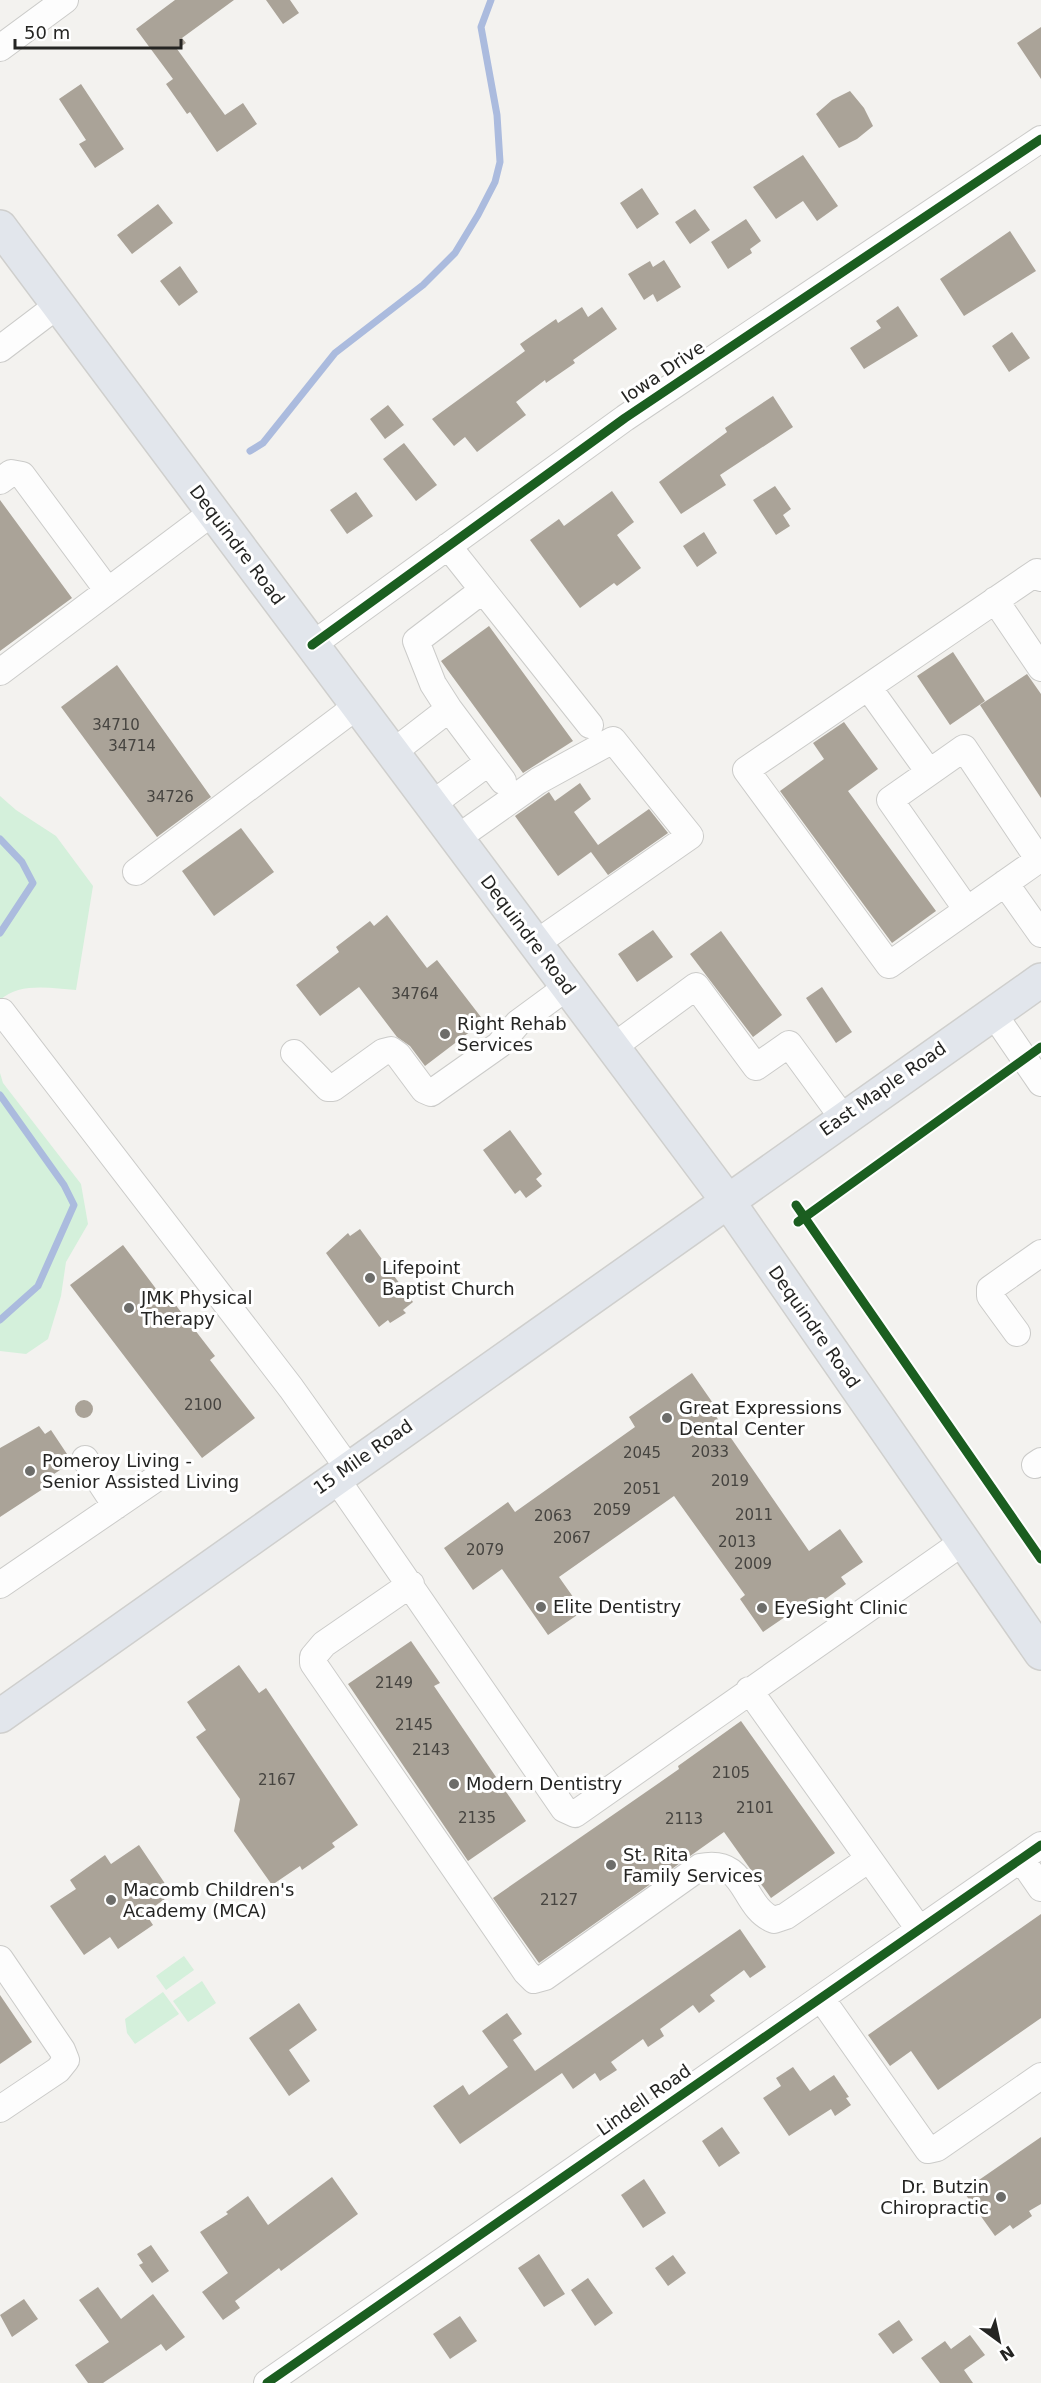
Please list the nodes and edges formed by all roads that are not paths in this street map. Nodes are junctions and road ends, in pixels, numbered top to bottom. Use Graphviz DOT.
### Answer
graph roads {
  1 [pos="65,0"];
  2 [pos="0,48"];
  3 [pos="1041,139"];
  4 [pos="0,227"];
  5 [pos="58,305"];
  6 [pos="0,349"];
  7 [pos="0,481"];
  8 [pos="213,512"];
  9 [pos="448,546"];
  10 [pos="1041,579"];
  11 [pos="483,590"];
  12 [pos="108,591"];
  13 [pos="995,600"];
  14 [pos="312,645"];
  15 [pos="1041,668"];
  16 [pos="0,672"];
  17 [pos="868,687"];
  18 [pos="357,706"];
  19 [pos="449,709"];
  20 [pos="590,725"];
  21 [pos="392,753"];
  22 [pos="929,772"];
  23 [pos="431,804"];
  24 [pos="456,838"];
  25 [pos="1040,859"];
  26 [pos="136,872"];
  27 [pos="1005,883"];
  28 [pos="967,910"];
  29 [pos="1041,933"];
  30 [pos="535,944"];
  31 [pos="1041,980"];
  32 [pos="567,987"];
  33 [pos="2,1012"];
  34 [pos="993,1012"];
  35 [pos="613,1047"];
  36 [pos="294,1053"];
  37 [pos="1041,1083"];
  38 [pos="843,1118"];
  39 [pos="727,1200"];
  40 [pos="1041,1253"];
  41 [pos="1017,1333"];
  42 [pos="85,1459"];
  43 [pos="341,1472"];
  44 [pos="161,1475"];
  45 [pos="116,1506"];
  46 [pos="963,1542"];
  47 [pos="411,1584"];
  48 [pos="0,1585"];
  49 [pos="1041,1653"];
  50 [pos="750,1690"];
  51 [pos="0,1716"];
  52 [pos="1031,1852"];
  53 [pos="869,1858"];
  54 [pos="1041,1888"];
  55 [pos="919,1929"];
  56 [pos="0,1959"];
  57 [pos="821,1998"];
  58 [pos="1041,2076"];
  59 [pos="0,2109"];
  60 [pos="267,2383"];
  1 -- 2 [label="street"];
  3 -- 9 [label="street, Iowa Drive"];
  4 -- 5 [label="main road, Dequindre Road"];
  5 -- 6 [label="street"];
  5 -- 8 [label="main road, Dequindre Road"];
  7 -- 12 [label="street"];
  8 -- 12 [label="street"];
  8 -- 14 [label="main road, Dequindre Road"];
  9 -- 11 [label="street"];
  9 -- 14 [label="street, Iowa Drive"];
  10 -- 13 [label="street"];
  11 -- 19 [label="street"];
  11 -- 20 [label="street"];
  12 -- 16 [label="street"];
  13 -- 15 [label="street"];
  13 -- 17 [label="street"];
  14 -- 18 [label="main road, Dequindre Road"];
  17 -- 22 [label="street"];
  17 -- 28 [label="street"];
  18 -- 21 [label="main road, Dequindre Road"];
  18 -- 26 [label="street"];
  19 -- 21 [label="street"];
  19 -- 23 [label="street"];
  21 -- 23 [label="main road, Dequindre Road"];
  22 -- 25 [label="street"];
  22 -- 28 [label="street"];
  23 -- 24 [label="main road, Dequindre Road"];
  24 -- 30 [label="main road, Dequindre Road"];
  24 -- 30 [label="street"];
  25 -- 27 [label="street"];
  27 -- 28 [label="street"];
  27 -- 29 [label="street"];
  30 -- 32 [label="main road, Dequindre Road"];
  31 -- 34 [label="main road, East Maple Road"];
  32 -- 35 [label="main road, Dequindre Road"];
  32 -- 36 [label="street"];
  33 -- 43 [label="street"];
  34 -- 37 [label="street"];
  34 -- 38 [label="main road, East Maple Road"];
  35 -- 38 [label="street"];
  35 -- 39 [label="main road, Dequindre Road"];
  38 -- 39 [label="main road, East Maple Road"];
  39 -- 43 [label="main road, 15 Mile Road"];
  39 -- 46 [label="main road, Dequindre Road"];
  40 -- 41 [label="street"];
  42 -- 45 [label="street"];
  43 -- 47 [label="street"];
  43 -- 51 [label="main road, 15 Mile Road"];
  44 -- 45 [label="street"];
  45 -- 48 [label="street"];
  46 -- 49 [label="main road, Dequindre Road"];
  46 -- 50 [label="street"];
  47 -- 50 [label="street"];
  47 -- 53 [label="street"];
  50 -- 53 [label="street"];
  52 -- 54 [label="street"];
  52 -- 55 [label="street, Lindell Road"];
  53 -- 55 [label="street"];
  55 -- 57 [label="street, Lindell Road"];
  56 -- 59 [label="street"];
  57 -- 58 [label="street"];
  57 -- 60 [label="street, Lindell Road"];
}
